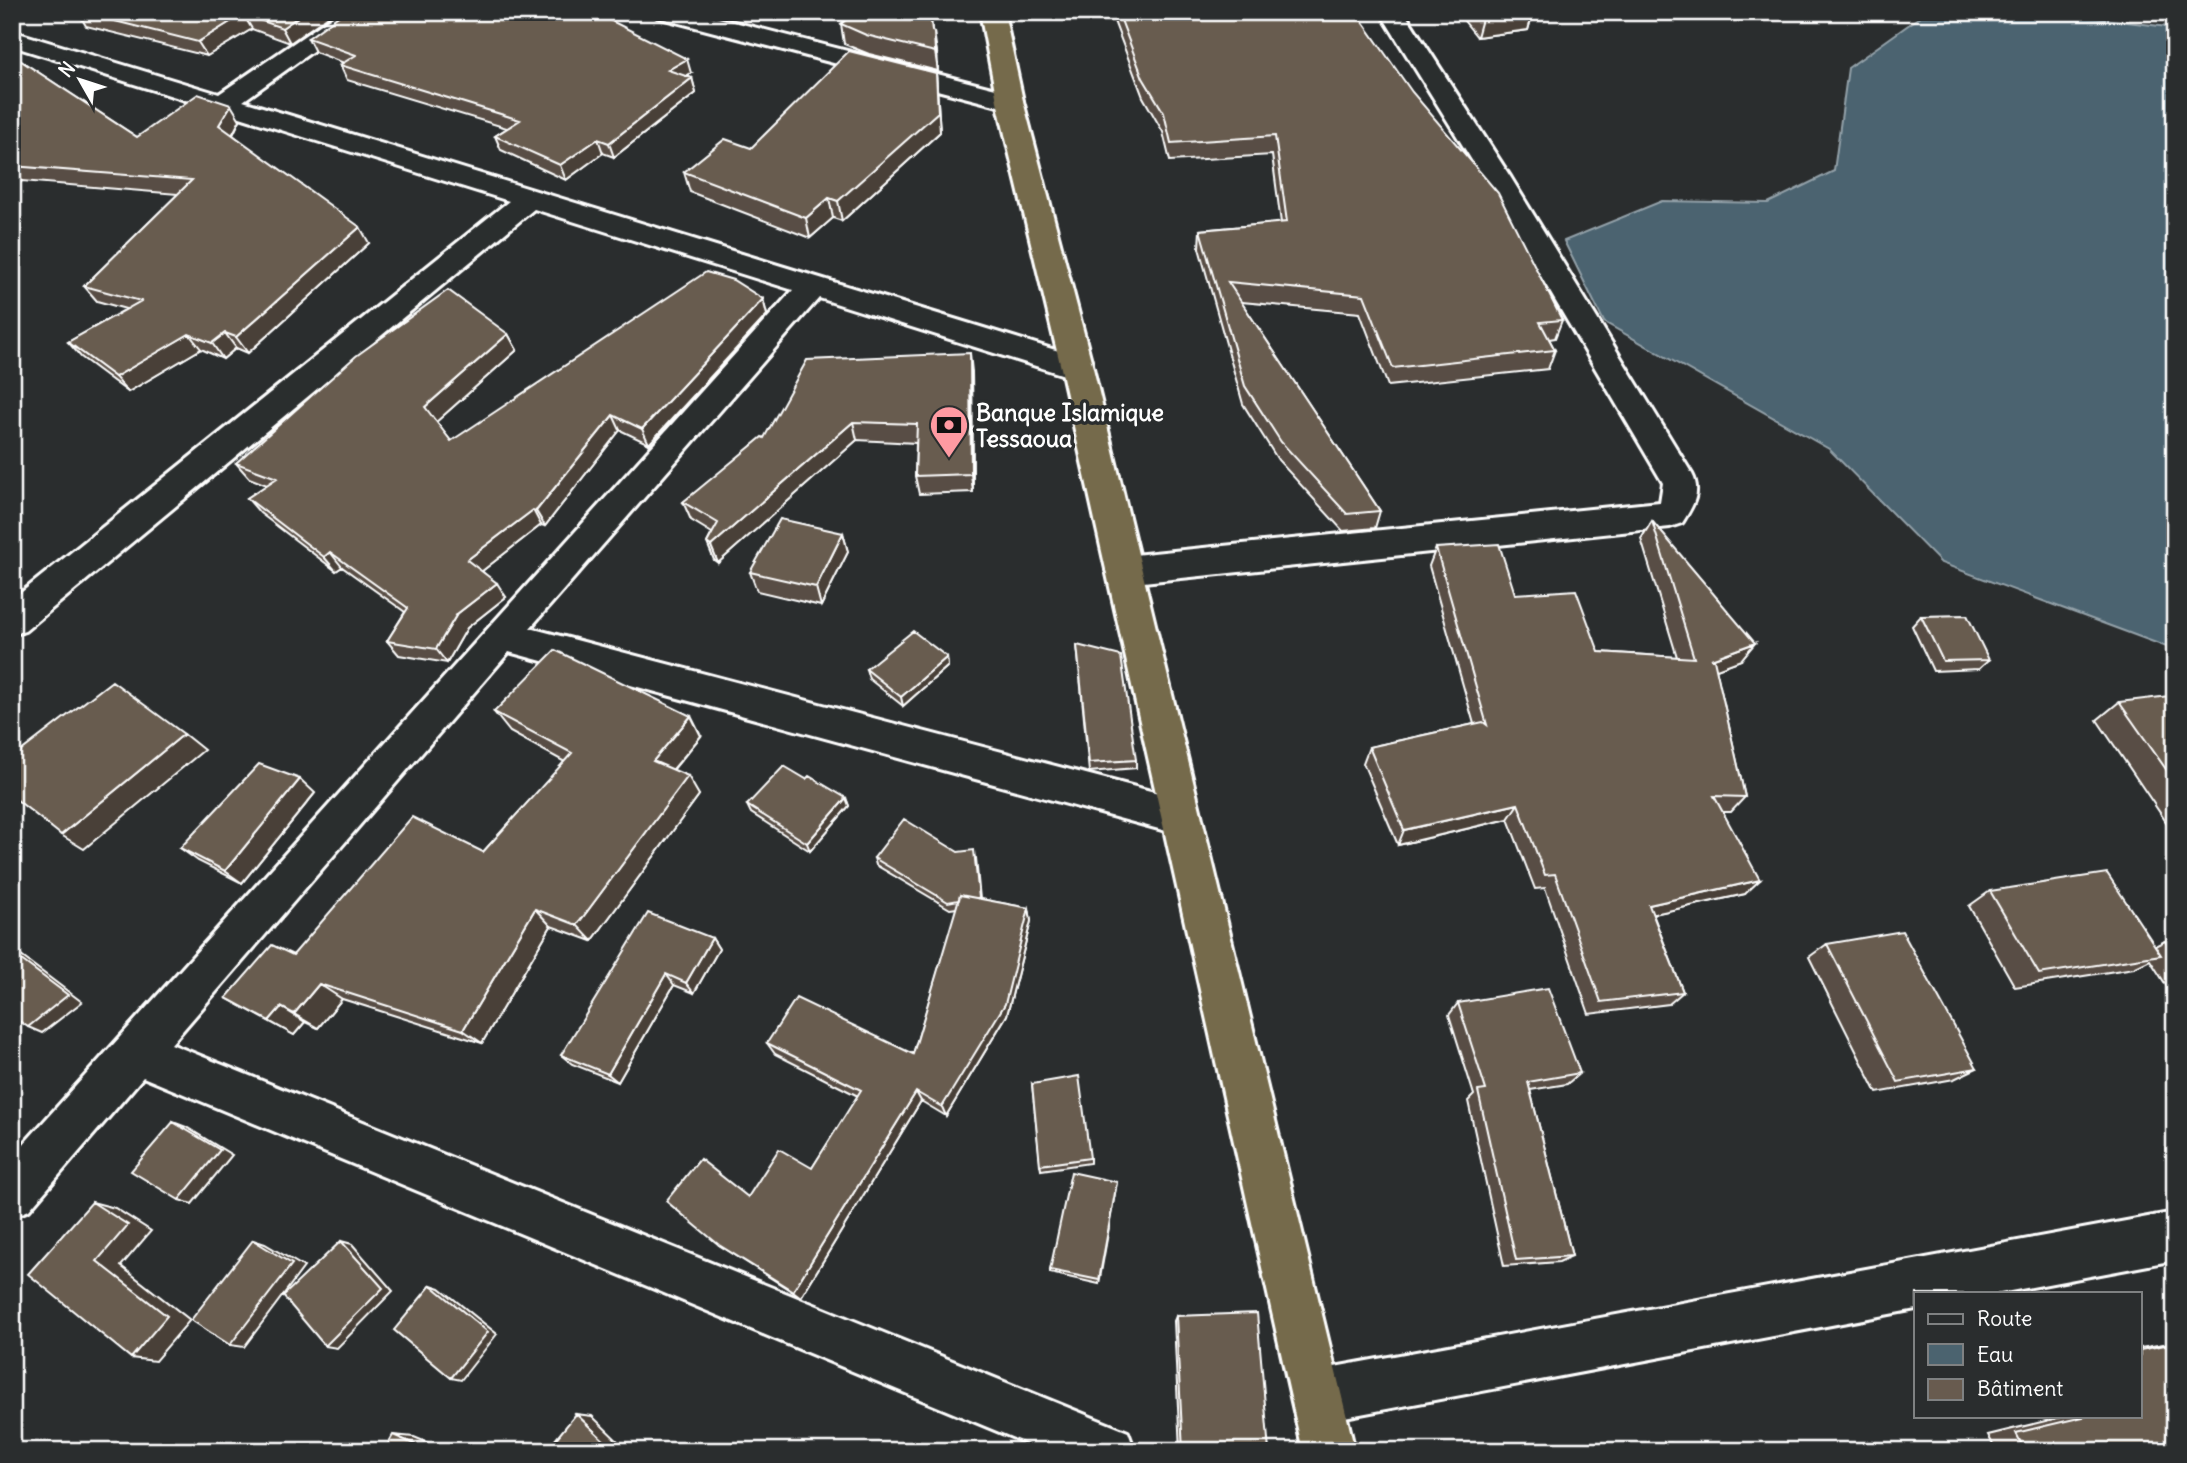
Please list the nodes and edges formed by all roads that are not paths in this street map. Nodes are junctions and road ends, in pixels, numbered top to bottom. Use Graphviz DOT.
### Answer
graph roads {
  1 [pos="355,12"];
  2 [pos="666,12"];
  3 [pos="992,12"];
  4 [pos="1392,12"];
  5 [pos="12,38"];
  6 [pos="1010,101"];
  7 [pos="223,103"];
  8 [pos="530,198"];
  9 [pos="813,286"];
  10 [pos="1077,368"];
  11 [pos="1124,570"];
  12 [pos="12,621"];
  13 [pos="502,635"];
  14 [pos="1181,817"];
  15 [pos="136,1052"];
  16 [pos="12,1193"];
  17 [pos="2175,1236"];
  18 [pos="1318,1396"];
  19 [pos="1109,1451"];
  20 [pos="1329,1451"];
  1 -- 7 [label="street"];
  2 -- 6 [label="street"];
  3 -- 6 [label="highway"];
  4 -- 11 [label="street"];
  5 -- 7 [label="street"];
  6 -- 10 [label="highway"];
  7 -- 8 [label="street"];
  8 -- 9 [label="street"];
  8 -- 12 [label="street"];
  9 -- 10 [label="street"];
  9 -- 13 [label="street"];
  10 -- 11 [label="highway"];
  11 -- 14 [label="highway"];
  13 -- 14 [label="street"];
  13 -- 15 [label="street"];
  14 -- 18 [label="highway"];
  15 -- 16 [label="street"];
  15 -- 19 [label="street"];
  17 -- 18 [label="street"];
  18 -- 20 [label="highway"];
}
